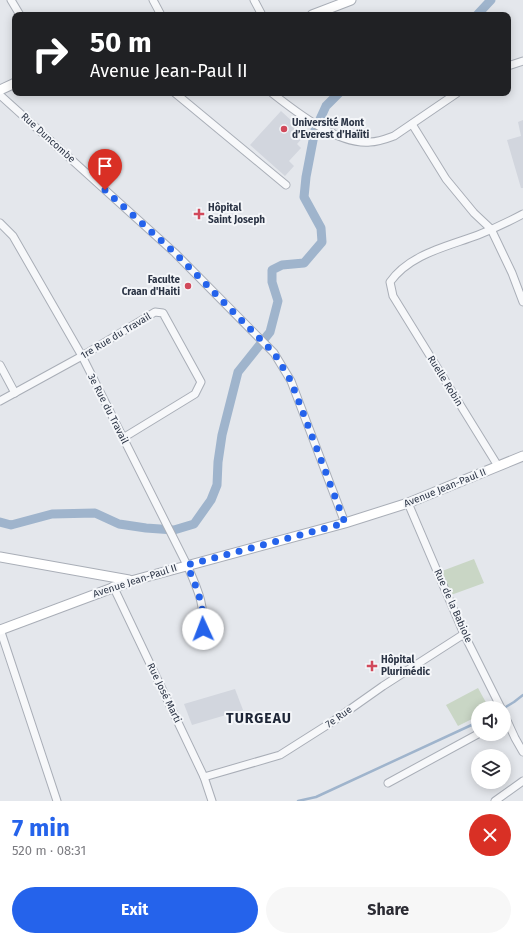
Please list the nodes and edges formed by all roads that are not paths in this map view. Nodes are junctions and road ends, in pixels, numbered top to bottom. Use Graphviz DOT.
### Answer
graph roads {
  1 [pos="11,0"];
  2 [pos="153,0"];
  3 [pos="254,0"];
  4 [pos="351,0"];
  5 [pos="18,12"];
  6 [pos="159,12"];
  7 [pos="260,12"];
  8 [pos="320,12"];
  9 [pos="523,61"];
  10 [pos="511,65"];
  11 [pos="12,84"];
  12 [pos="0,90"];
  13 [pos="0,95"];
  14 [pos="179,96"];
  15 [pos="276,96"];
  16 [pos="453,96"];
  17 [pos="412,124"];
  18 [pos="286,185"];
  19 [pos="523,214"];
  20 [pos="0,223"];
  21 [pos="492,229"];
  22 [pos="523,302"];
  23 [pos="82,356"];
  24 [pos="0,364"];
  25 [pos="15,394"];
  26 [pos="0,401"];
  27 [pos="123,438"];
  28 [pos="523,456"];
  29 [pos="498,466"];
  30 [pos="408,503"];
  31 [pos="345,523"];
  32 [pos="0,558"];
  33 [pos="187,565"];
  34 [pos="107,576"];
  35 [pos="131,580"];
  36 [pos="113,586"];
  37 [pos="0,630"];
  38 [pos="464,634"];
  39 [pos="200,637"];
  40 [pos="498,701"];
  41 [pos="511,730"];
  42 [pos="523,736"];
  43 [pos="471,738"];
  44 [pos="515,738"];
  45 [pos="523,752"];
  46 [pos="204,777"];
  47 [pos="523,781"];
  48 [pos="388,783"];
  49 [pos="57,801"];
  50 [pos="212,801"];
  51 [pos="495,801"];
  1 -- 5 [label="street"];
  2 -- 6 [label="street"];
  3 -- 7 [label="street"];
  4 -- 8 [label="street"];
  9 -- 10 [label="street"];
  11 -- 12 [label="street"];
  13 -- 31 [label="street, Rue Duncombe"];
  14 -- 18 [label="street"];
  15 -- 17 [label="street"];
  16 -- 17 [label="street"];
  17 -- 21 [label="street"];
  19 -- 21 [label="street"];
  20 -- 23 [label="street, 3e Rue du Travail"];
  21 -- 22 [label="street"];
  21 -- 29 [label="street, Ruelle Robin"];
  23 -- 25 [label="street, 1re Rue du Travail"];
  23 -- 27 [label="street, 3e Rue du Travail"];
  23 -- 27 [label="street, 1re Rue du Travail"];
  24 -- 25 [label="street"];
  25 -- 26 [label="street, 1re Rue du Travail"];
  27 -- 33 [label="street, 3e Rue du Travail"];
  28 -- 29 [label="street, Avenue Jean-Paul II"];
  29 -- 30 [label="street, Avenue Jean-Paul II"];
  30 -- 31 [label="street, Avenue Jean-Paul II"];
  30 -- 38 [label="street, Rue de la Babiole"];
  31 -- 33 [label="street, Avenue Jean-Paul II"];
  32 -- 34 [label="street"];
  33 -- 35 [label="street, Avenue Jean-Paul II"];
  33 -- 39 [label="street, 3e Rue du Travail"];
  34 -- 35 [label="street"];
  34 -- 36 [label="street"];
  35 -- 36 [label="street, Avenue Jean-Paul II"];
  36 -- 37 [label="street, Avenue Jean-Paul II"];
  36 -- 46 [label="street, Rue José Marti"];
  37 -- 49 [label="street"];
  38 -- 40 [label="street, Rue de la Babiole"];
  38 -- 46 [label="street, 7e Rue"];
  41 -- 44 [label="street"];
  42 -- 44 [label="street"];
  43 -- 48 [label="street"];
  44 -- 45 [label="street"];
  46 -- 50 [label="street, Rue José Marti"];
  47 -- 51 [label="street"];
}
